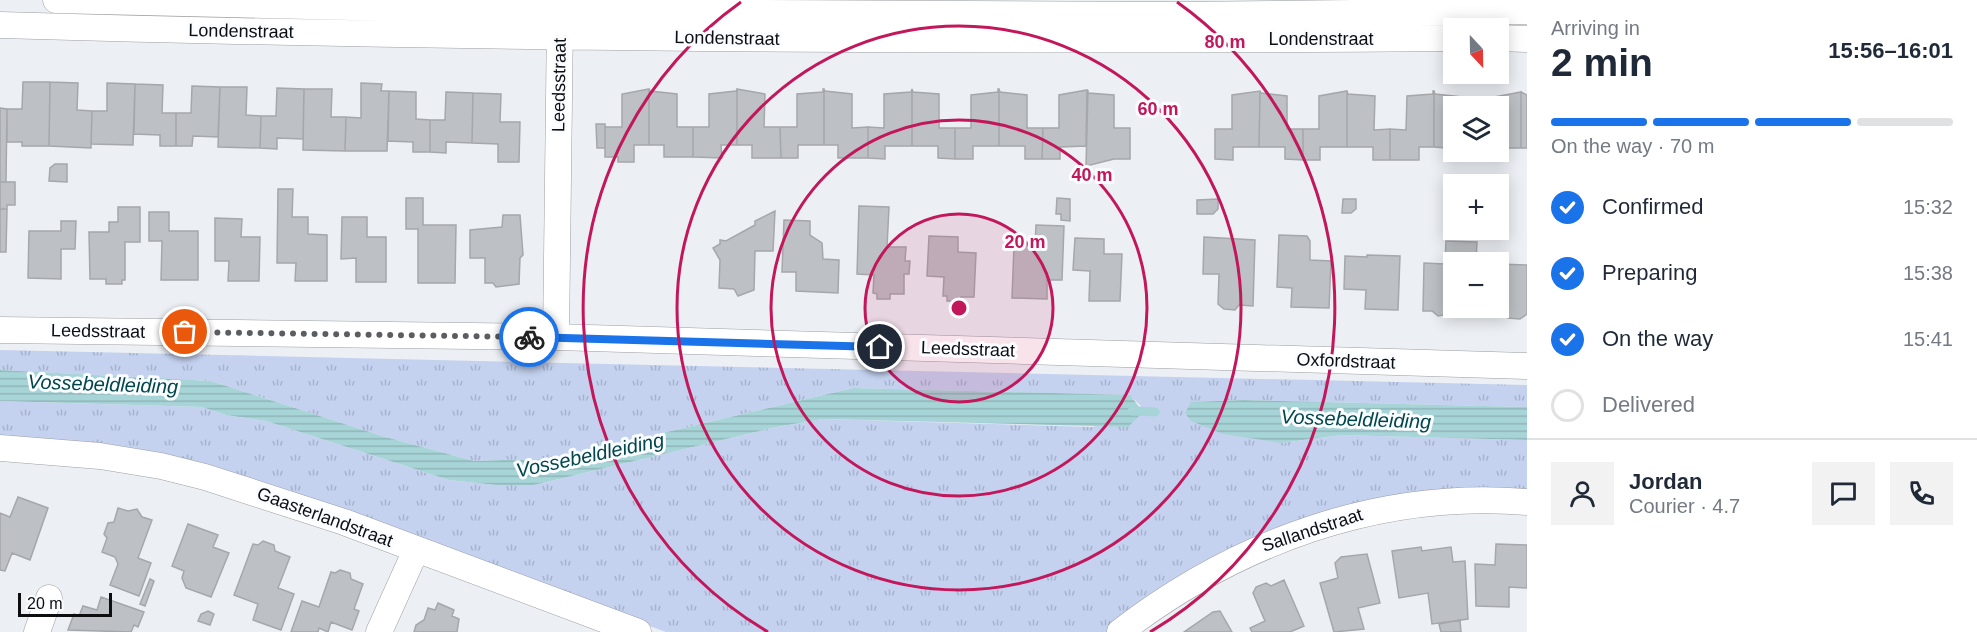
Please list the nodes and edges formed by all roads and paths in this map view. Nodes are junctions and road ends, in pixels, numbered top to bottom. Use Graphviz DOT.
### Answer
graph roads {
  1 [pos="56,0"];
  2 [pos="270,3"];
  3 [pos="854,7"];
  4 [pos="1178,8"];
  5 [pos="1527,11"];
  6 [pos="1494,13"];
  7 [pos="0,24"];
  8 [pos="560,24"];
  9 [pos="269,32"];
  10 [pos="1443,38"];
  11 [pos="1509,38"];
  12 [pos="1527,39"];
  13 [pos="1176,40"];
  14 [pos="855,41"];
  15 [pos="0,330"];
  16 [pos="556,337"];
  17 [pos="1164,356"];
  18 [pos="1527,366"];
  19 [pos="0,448"];
  20 [pos="1527,502"];
  21 [pos="416,550"];
  22 [pos="49,598"];
  23 [pos="37,632"];
  24 [pos="379,632"];
  25 [pos="638,632"];
  26 [pos="1120,632"];
  1 -- 2 [label="street, Londenstraat"];
  2 -- 8 [label="street, Londenstraat"];
  2 -- 9 [label="street"];
  3 -- 4 [label="street, Londenstraat"];
  3 -- 8 [label="street, Londenstraat"];
  3 -- 14 [label="street"];
  4 -- 6 [label="street, Londenstraat"];
  4 -- 13 [label="street"];
  5 -- 6 [label="street, Londenstraat"];
  7 -- 9 [label="street, Londenstraat"];
  8 -- 9 [label="street, Londenstraat"];
  8 -- 14 [label="street, Londenstraat"];
  8 -- 16 [label="street, Leedsstraat"];
  10 -- 13 [label="street, Londenstraat"];
  11 -- 12 [label="street"];
  13 -- 14 [label="street, Londenstraat"];
  15 -- 16 [label="street, Leedsstraat"];
  16 -- 17 [label="street, Leedsstraat"];
  17 -- 18 [label="street, Oxfordstraat"];
  19 -- 21 [label="street, Gaasterlandstraat"];
  20 -- 26 [label="street, Sallandstraat"];
  21 -- 24 [label="street"];
  21 -- 25 [label="street, Gaasterlandstraat"];
  22 -- 23 [label="street"];
}
